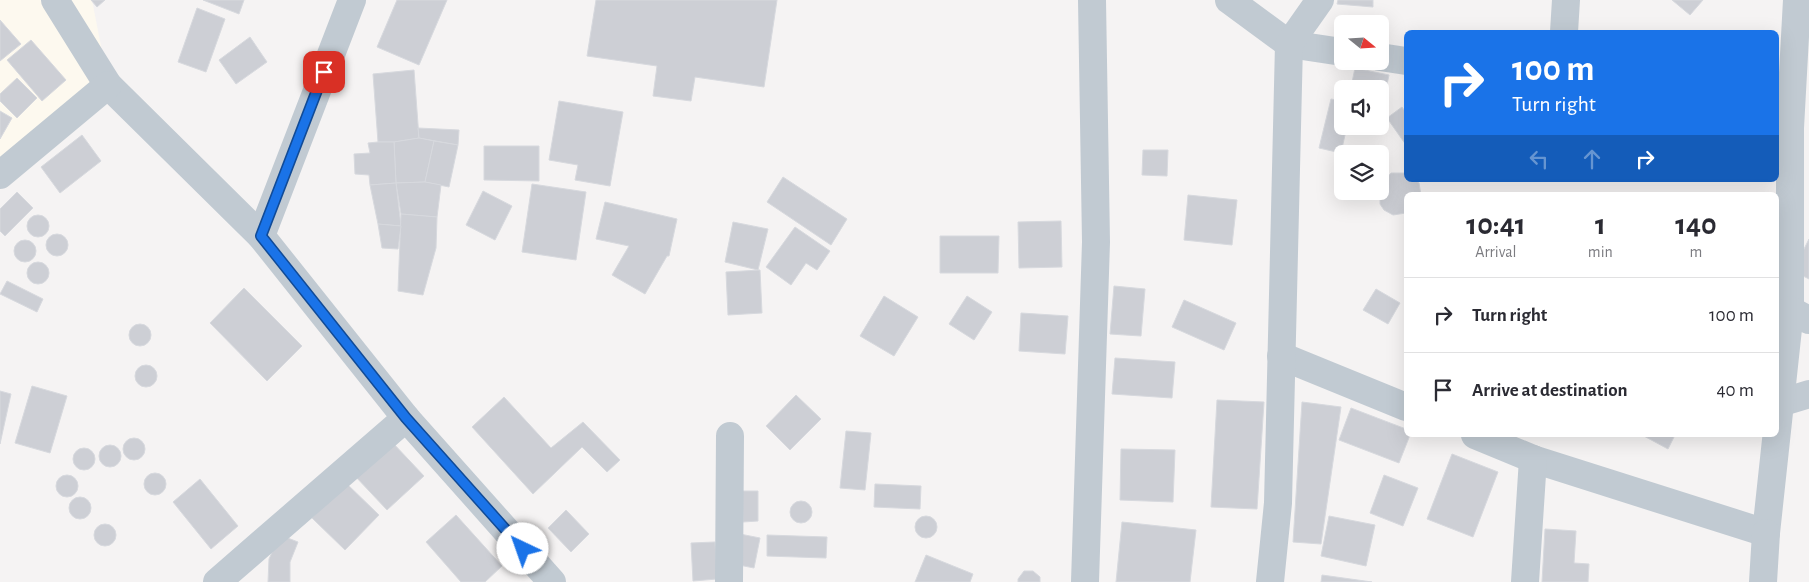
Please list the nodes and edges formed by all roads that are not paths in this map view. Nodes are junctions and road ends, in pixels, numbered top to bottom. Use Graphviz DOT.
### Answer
graph roads {
  1 [pos="56,0"];
  2 [pos="352,0"];
  3 [pos="1092,0"];
  4 [pos="1229,0"];
  5 [pos="1320,0"];
  6 [pos="1566,0"];
  7 [pos="1797,0"];
  8 [pos="1564,30"];
  9 [pos="1289,44"];
  10 [pos="1334,51"];
  11 [pos="1389,58"];
  12 [pos="1404,61"];
  13 [pos="108,85"];
  14 [pos="1792,128"];
  15 [pos="0,175"];
  16 [pos="261,236"];
  17 [pos="1799,315"];
  18 [pos="1281,356"];
  19 [pos="1809,394"];
  20 [pos="1780,403"];
  21 [pos="1404,406"];
  22 [pos="1779,412"];
  23 [pos="406,418"];
  24 [pos="730,436"];
  25 [pos="1480,437"];
  26 [pos="1776,437"];
  27 [pos="1533,458"];
  28 [pos="1766,533"];
  29 [pos="548,580"];
  30 [pos="217,582"];
  31 [pos="729,582"];
  32 [pos="1085,582"];
  33 [pos="1270,582"];
  34 [pos="1525,582"];
  35 [pos="1763,582"];
  1 -- 13 [label="street"];
  2 -- 16 [label="street"];
  3 -- 32 [label="street"];
  4 -- 9 [label="street"];
  5 -- 9 [label="street"];
  6 -- 8 [label="street"];
  7 -- 14 [label="street"];
  9 -- 10 [label="street"];
  9 -- 18 [label="street"];
  11 -- 12 [label="street"];
  13 -- 15 [label="street"];
  13 -- 16 [label="street"];
  14 -- 17 [label="street"];
  16 -- 23 [label="street"];
  17 -- 20 [label="street"];
  18 -- 21 [label="street"];
  18 -- 33 [label="street"];
  19 -- 20 [label="street"];
  20 -- 22 [label="street"];
  23 -- 29 [label="street"];
  23 -- 30 [label="street"];
  24 -- 31 [label="street"];
  25 -- 27 [label="street"];
  26 -- 28 [label="street"];
  27 -- 28 [label="street"];
  27 -- 34 [label="street"];
  28 -- 35 [label="street"];
}
